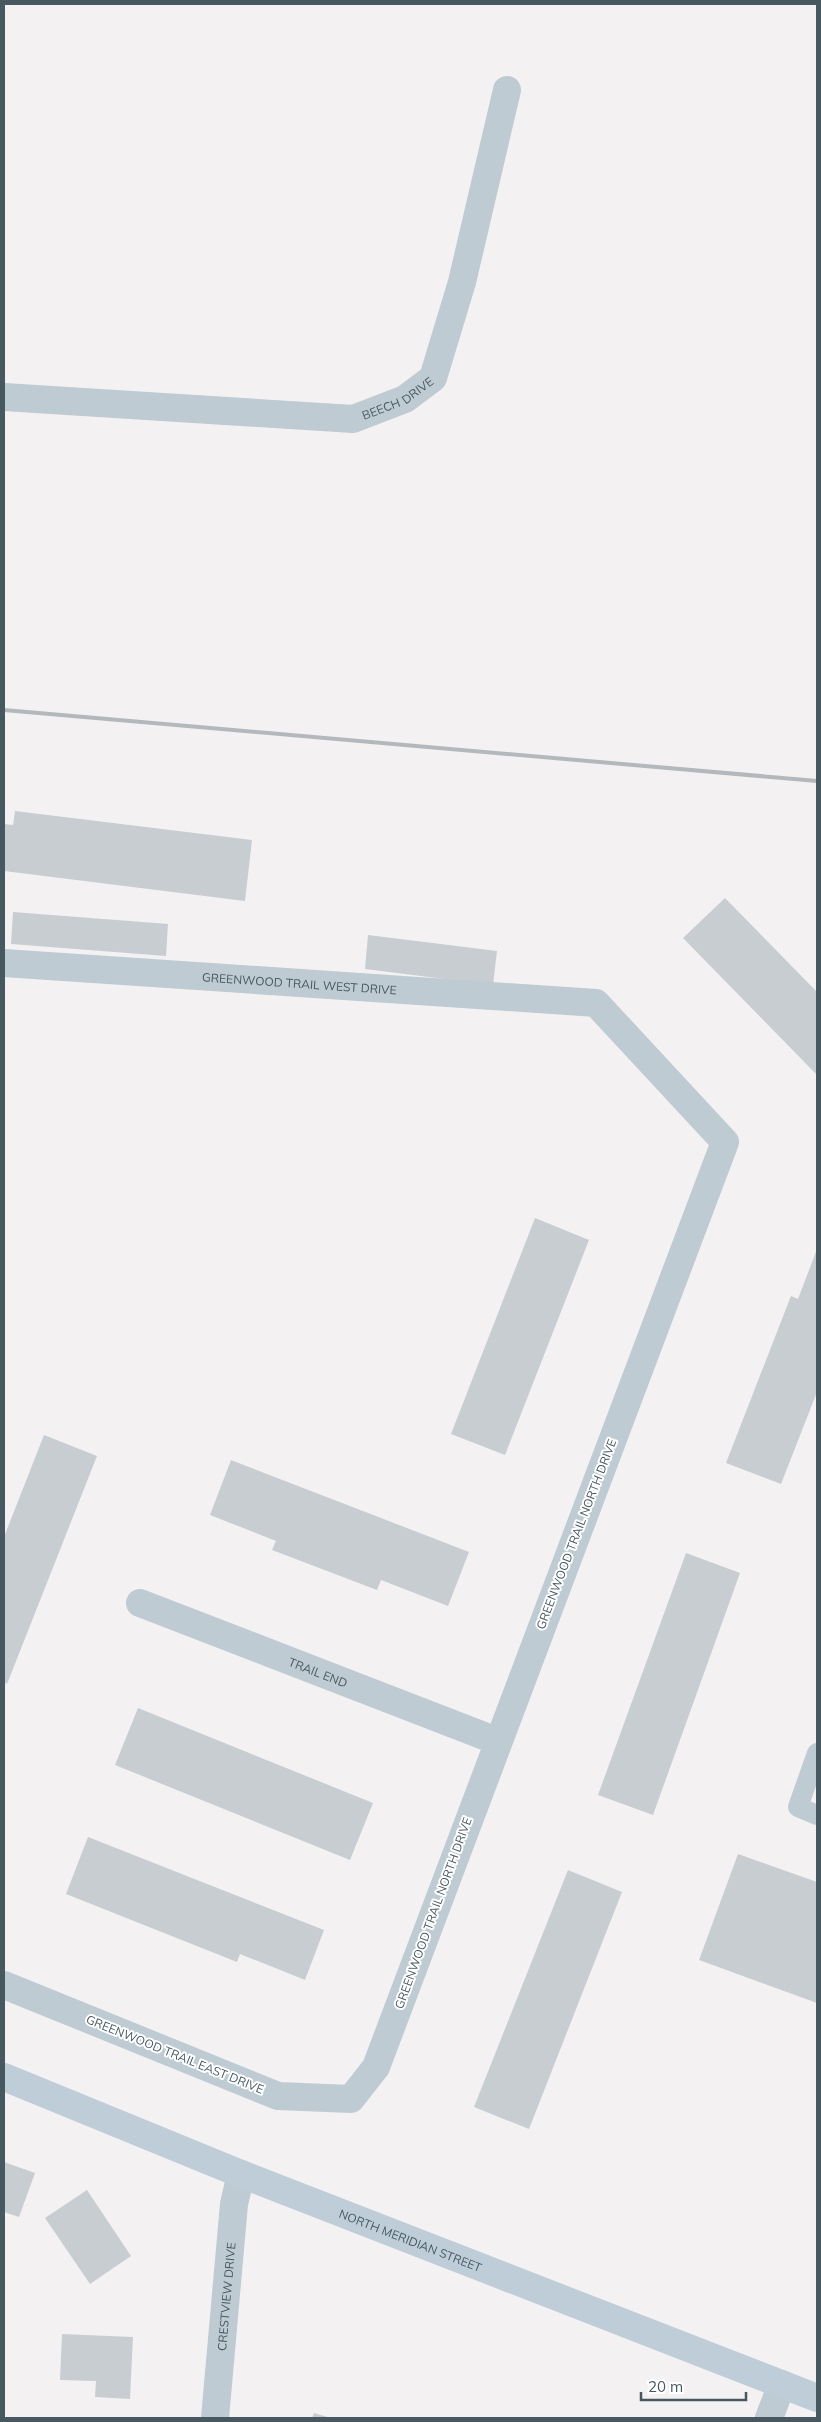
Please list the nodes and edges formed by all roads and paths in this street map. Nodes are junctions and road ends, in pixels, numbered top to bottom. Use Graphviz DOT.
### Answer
graph roads {
  1 [pos="507,90"];
  2 [pos="4,397"];
  3 [pos="4,963"];
  4 [pos="596,1003"];
  5 [pos="140,1603"];
  6 [pos="497,1741"];
  7 [pos="817,1753"];
  8 [pos="817,1815"];
  9 [pos="4,1985"];
  10 [pos="4,2076"];
  11 [pos="351,2099"];
  12 [pos="241,2174"];
  13 [pos="782,2384"];
  14 [pos="817,2398"];
  15 [pos="215,2418"];
  16 [pos="769,2418"];
  1 -- 2 [label="street, BEECH DRIVE"];
  3 -- 4 [label="street, GREENWOOD TRAIL WEST DRIVE"];
  4 -- 6 [label="street, GREENWOOD TRAIL NORTH DRIVE"];
  5 -- 6 [label="street, TRAIL END"];
  6 -- 11 [label="street, GREENWOOD TRAIL NORTH DRIVE"];
  7 -- 8 [label="lane"];
  9 -- 11 [label="street, GREENWOOD TRAIL EAST DRIVE"];
  10 -- 12 [label="main road, NORTH MERIDIAN STREET"];
  12 -- 13 [label="main road, NORTH MERIDIAN STREET"];
  12 -- 15 [label="street, CRESTVIEW DRIVE"];
  13 -- 14 [label="main road, NORTH MERIDIAN STREET"];
  13 -- 16 [label="street"];
}
